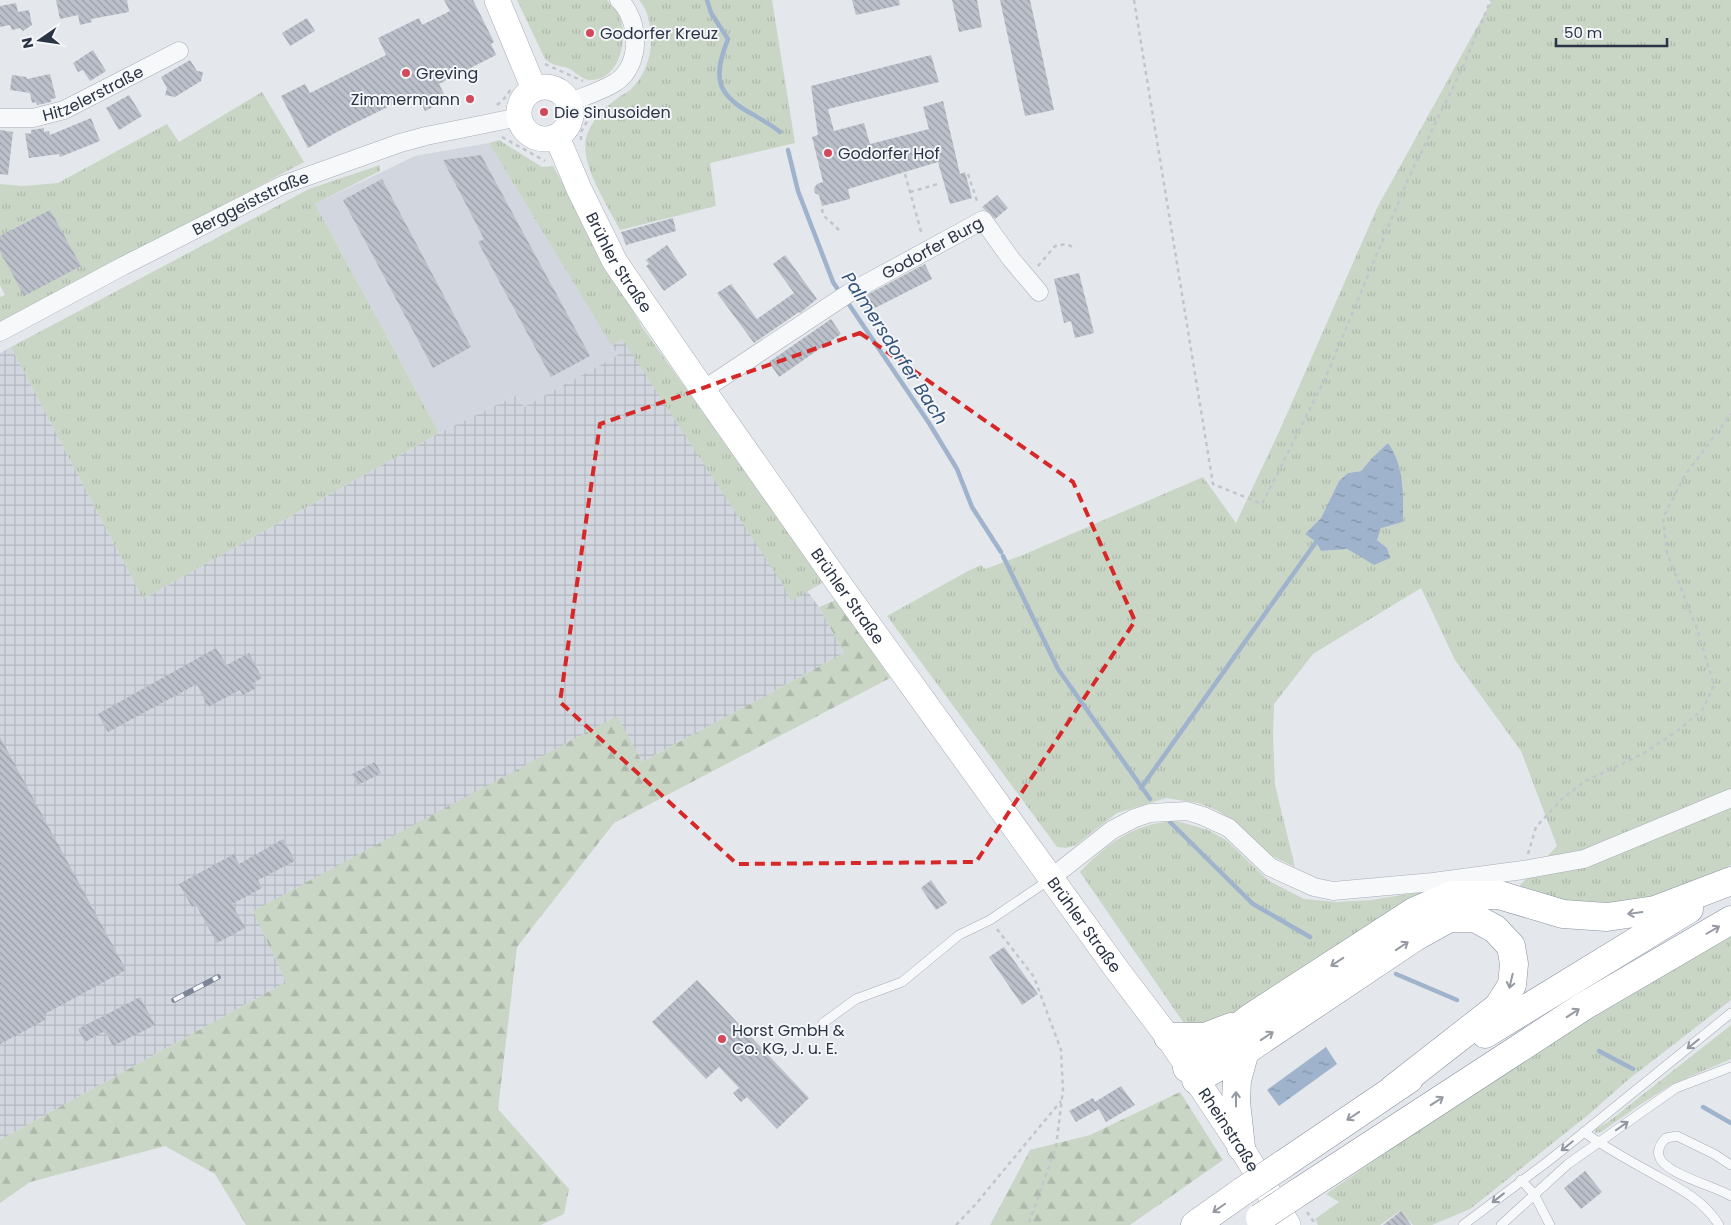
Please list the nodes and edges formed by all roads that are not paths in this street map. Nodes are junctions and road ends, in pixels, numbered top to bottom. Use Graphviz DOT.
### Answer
graph roads {
  1 [pos="497,0"];
  2 [pos="619,0"];
  3 [pos="179,51"];
  4 [pos="534,88"];
  5 [pos="580,98"];
  6 [pos="519,117"];
  7 [pos="0,118"];
  8 [pos="556,137"];
  9 [pos="1039,292"];
  10 [pos="0,332"];
  11 [pos="703,390"];
  12 [pos="1731,798"];
  13 [pos="1051,878"];
  14 [pos="1731,882"];
  15 [pos="1731,920"];
  16 [pos="1731,1013"];
  17 [pos="1250,1018"];
  18 [pos="823,1023"];
  19 [pos="1168,1037"];
  20 [pos="1245,1051"];
  21 [pos="1731,1067"];
  22 [pos="1192,1074"];
  23 [pos="1393,1089"];
  24 [pos="1584,1132"];
  25 [pos="1598,1142"];
  26 [pos="1241,1147"];
  27 [pos="1731,1165"];
  28 [pos="1521,1180"];
  29 [pos="1534,1194"];
  30 [pos="1731,1196"];
  31 [pos="1298,1209"];
  32 [pos="1255,1221"];
  33 [pos="1195,1225"];
  34 [pos="1463,1225"];
  35 [pos="1501,1225"];
  36 [pos="1550,1225"];
  37 [pos="1720,1225"];
  1 -- 4 [label="main road"];
  2 -- 5 [label="street"];
  3 -- 7 [label="street, Hitzelerstraße"];
  4 -- 5 [label="main road"];
  4 -- 6 [label="main road"];
  5 -- 8 [label="main road"];
  6 -- 8 [label="main road"];
  6 -- 10 [label="street, Berggeiststraße"];
  8 -- 11 [label="main road, Brühler Straße"];
  9 -- 11 [label="street, Godorfer Burg"];
  11 -- 13 [label="main road, Brühler Straße"];
  12 -- 13 [label="street"];
  13 -- 18 [label="lane"];
  13 -- 19 [label="main road, Brühler Straße"];
  14 -- 17 [label="highway, one-way"];
  14 -- 23 [label="highway"];
  31 -- 15 [label="highway, one-way"];
  16 -- 24 [label="lane, one-way"];
  17 -- 19 [label="highway"];
  17 -- 22 [label="highway"];
  19 -- 22 [label="main road, Rheinstraße"];
  20 -- 22 [label="highway"];
  20 -- 23 [label="highway, one-way"];
  26 -- 20 [label="highway, one-way"];
  25 -- 21 [label="lane, one-way"];
  22 -- 26 [label="main road, Rheinstraße"];
  23 -- 33 [label="highway, one-way, bridge"];
  24 -- 25 [label="lane"];
  24 -- 28 [label="lane, one-way"];
  25 -- 29 [label="lane"];
  25 -- 37 [label="lane"];
  26 -- 31 [label="main road, Rheinstraße"];
  27 -- 30 [label="lane"];
  28 -- 29 [label="lane"];
  28 -- 34 [label="lane, one-way"];
  29 -- 35 [label="lane"];
  29 -- 36 [label="lane"];
  31 -- 32 [label="highway, bridge"];
}
